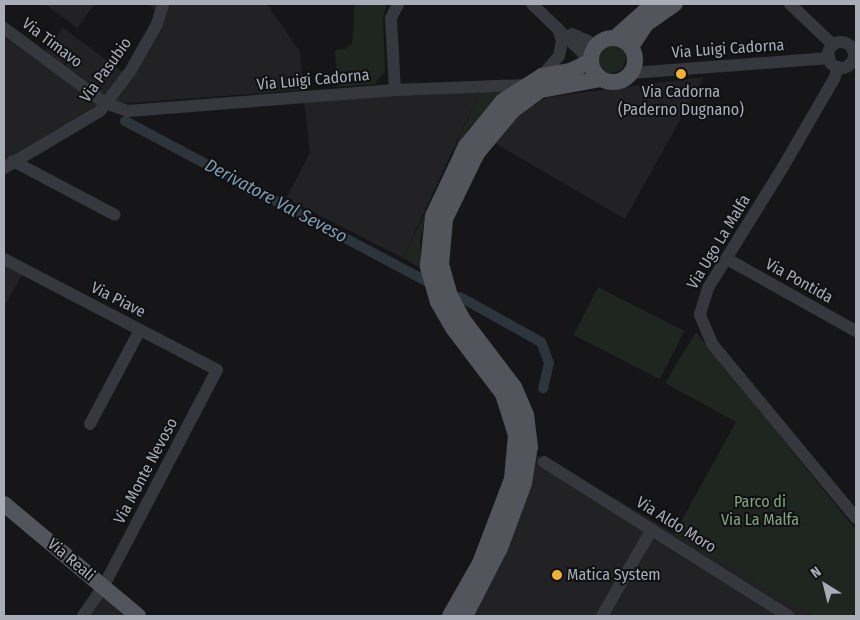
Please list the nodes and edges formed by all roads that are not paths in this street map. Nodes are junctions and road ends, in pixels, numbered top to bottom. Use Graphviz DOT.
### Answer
graph roads {
  1 [pos="163,4"];
  2 [pos="398,4"];
  3 [pos="532,4"];
  4 [pos="538,4"];
  5 [pos="653,4"];
  6 [pos="675,4"];
  7 [pos="790,4"];
  8 [pos="4,28"];
  9 [pos="558,29"];
  10 [pos="615,38"];
  11 [pos="597,45"];
  12 [pos="833,45"];
  13 [pos="631,47"];
  14 [pos="855,51"];
  15 [pos="590,61"];
  16 [pos="833,62"];
  17 [pos="630,73"];
  18 [pos="542,76"];
  19 [pos="601,79"];
  20 [pos="526,84"];
  21 [pos="395,90"];
  22 [pos="105,103"];
  23 [pos="8,164"];
  24 [pos="115,215"];
  25 [pos="4,259"];
  26 [pos="727,259"];
  27 [pos="140,330"];
  28 [pos="856,331"];
  29 [pos="217,370"];
  30 [pos="90,424"];
  31 [pos="544,462"];
  32 [pos="4,504"];
  33 [pos="856,518"];
  34 [pos="652,529"];
  35 [pos="103,587"];
  36 [pos="83,616"];
  37 [pos="138,616"];
  38 [pos="450,616"];
  39 [pos="465,616"];
  40 [pos="602,616"];
  41 [pos="790,616"];
  1 -- 22 [label="street, Via Pasubio"];
  2 -- 21 [label="street"];
  3 -- 9 [label="street"];
  4 -- 11 [label="street"];
  5 -- 10 [label="main road"];
  6 -- 13 [label="main road"];
  7 -- 12 [label="street"];
  8 -- 22 [label="street, Via Timavo"];
  9 -- 15 [label="street"];
  9 -- 18 [label="street"];
  10 -- 11 [label="main road"];
  10 -- 13 [label="main road"];
  11 -- 15 [label="main road"];
  12 -- 14 [label="street"];
  12 -- 16 [label="street, Via Ugo La Malfa"];
  13 -- 17 [label="main road"];
  14 -- 16 [label="street"];
  15 -- 18 [label="main road"];
  15 -- 19 [label="main road"];
  16 -- 17 [label="street, Via Luigi Cadorna"];
  16 -- 26 [label="street, Via Ugo La Malfa"];
  17 -- 19 [label="main road"];
  18 -- 20 [label="main road"];
  19 -- 39 [label="main road"];
  20 -- 21 [label="street, Via Luigi Cadorna"];
  20 -- 38 [label="main road"];
  21 -- 22 [label="street, Via Luigi Cadorna"];
  22 -- 23 [label="street, Via Pasubio"];
  23 -- 24 [label="street"];
  25 -- 27 [label="street, Via Piave"];
  26 -- 28 [label="street, Via Pontida"];
  26 -- 33 [label="street, Via Ugo La Malfa"];
  27 -- 29 [label="street, Via Piave"];
  27 -- 30 [label="street"];
  29 -- 35 [label="street, Via Monte Nevoso"];
  31 -- 34 [label="street, Via Aldo Moro"];
  32 -- 35 [label="main road, Via Reali"];
  34 -- 40 [label="street"];
  34 -- 41 [label="street, Via Aldo Moro"];
  35 -- 36 [label="street, Via Monte Nevoso"];
  35 -- 37 [label="main road, Via Reali"];
}
